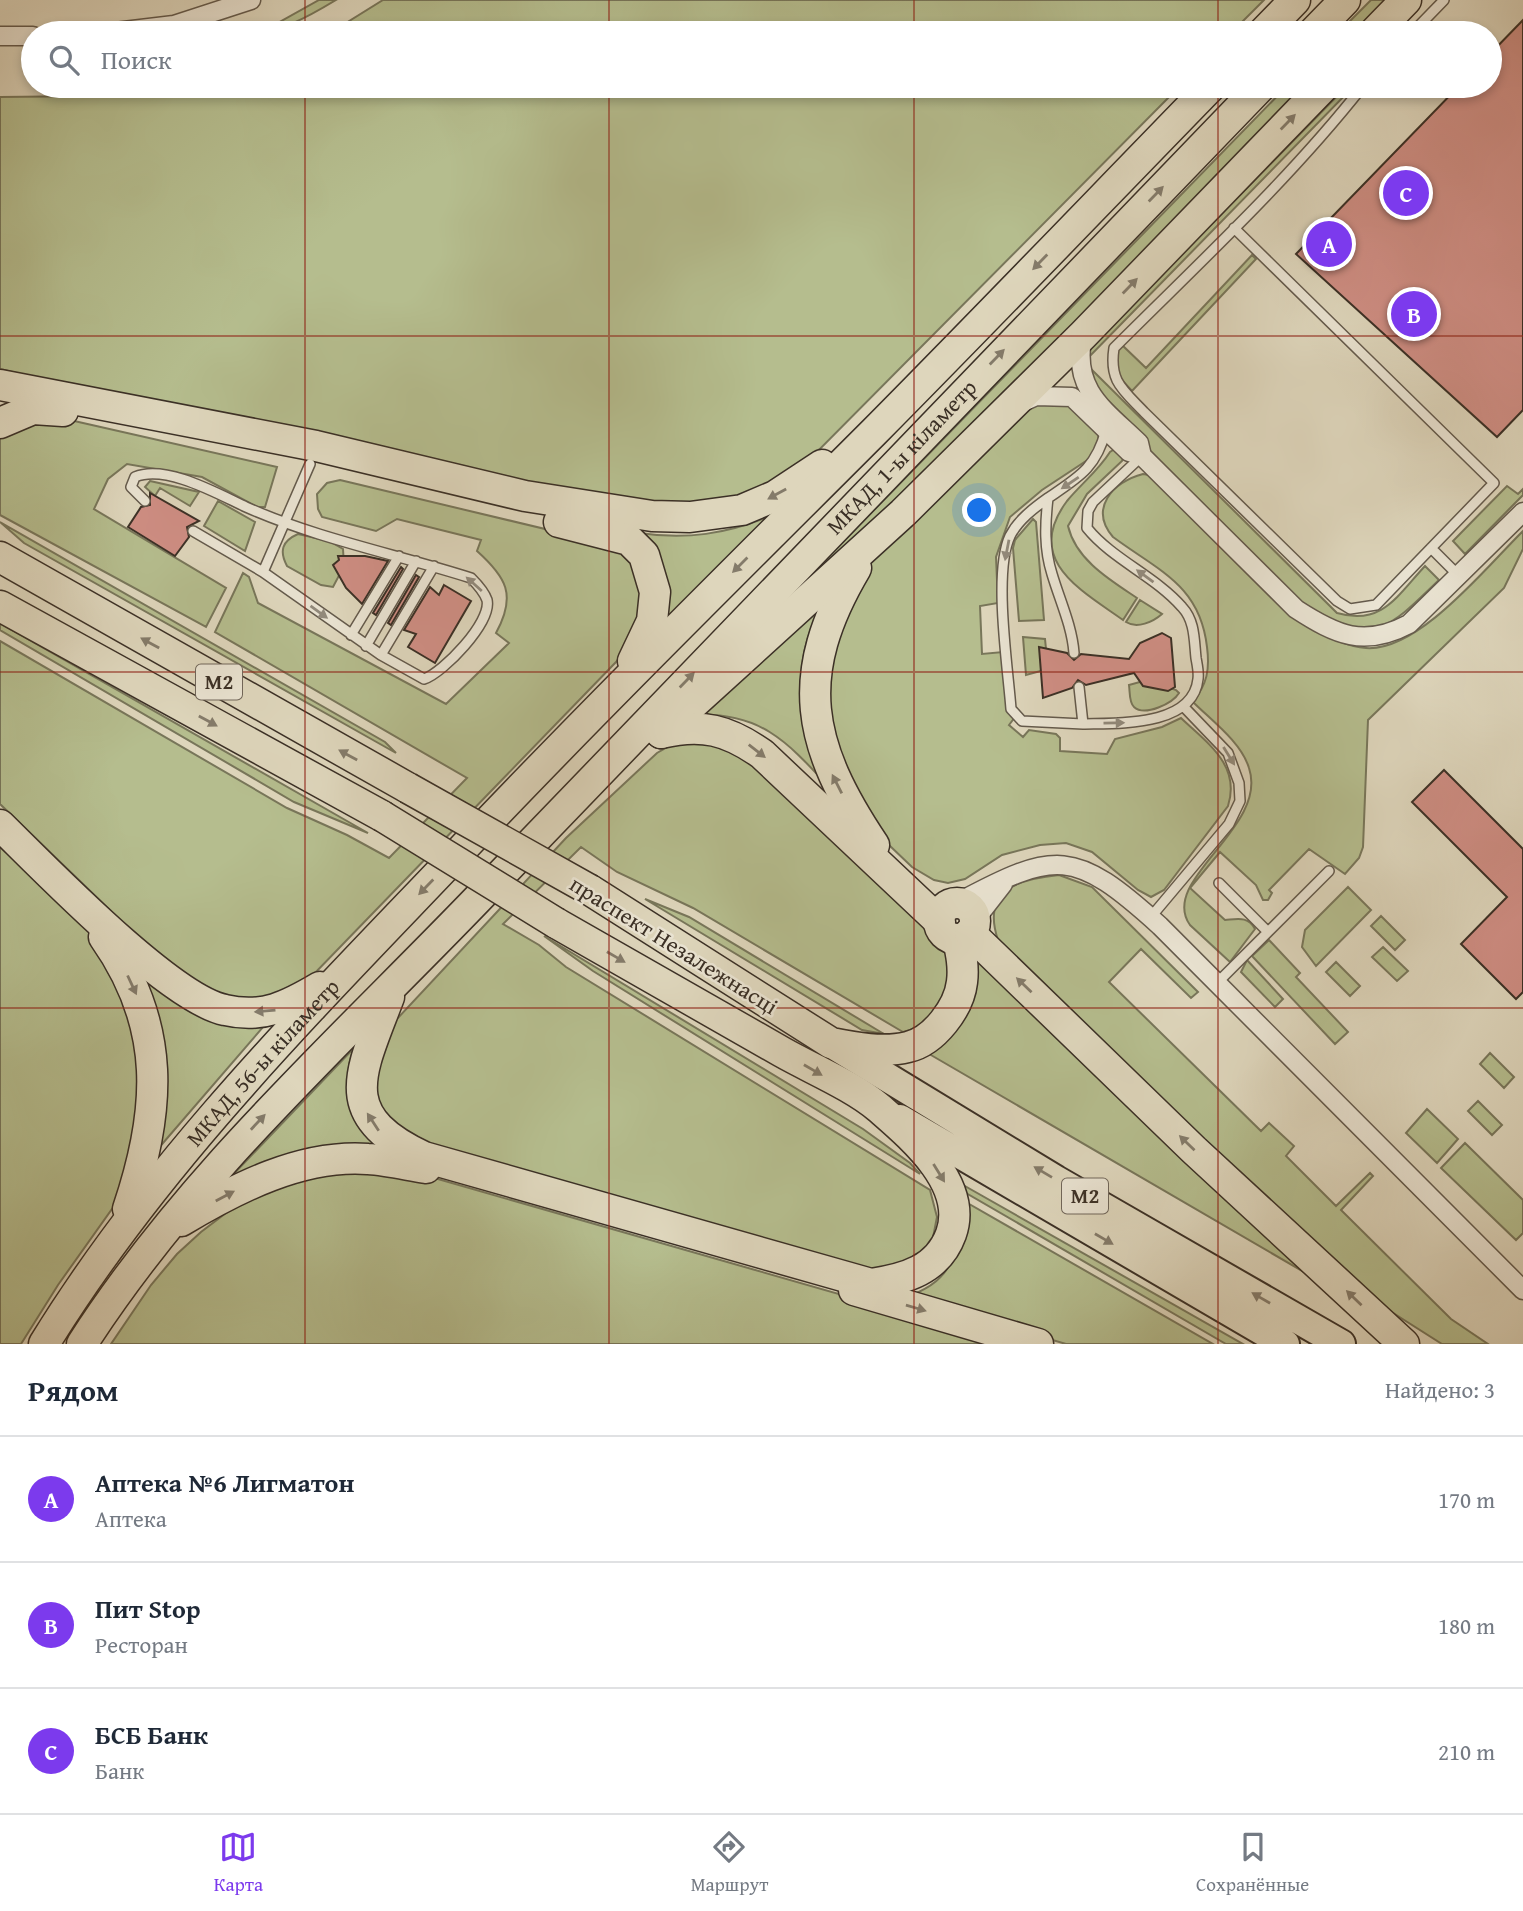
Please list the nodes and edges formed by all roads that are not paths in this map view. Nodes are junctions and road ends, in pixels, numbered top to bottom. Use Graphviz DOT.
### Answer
graph roads {
  1 [pos="251,0"];
  2 [pos="1295,0"];
  3 [pos="1345,0"];
  4 [pos="1406,0"];
  5 [pos="1444,0"];
  6 [pos="186,21"];
  7 [pos="1275,21"];
  8 [pos="1325,21"];
  9 [pos="1386,21"];
  10 [pos="1424,21"];
  11 [pos="0,36"];
  12 [pos="21,36"];
  13 [pos="1199,98"];
  14 [pos="1249,98"];
  15 [pos="1312,98"];
  16 [pos="1354,98"];
  17 [pos="1234,229"];
  18 [pos="1083,335"];
  19 [pos="0,385"];
  20 [pos="1010,408"];
  21 [pos="0,423"];
  22 [pos="1106,429"];
  23 [pos="875,430"];
  24 [pos="313,455"];
  25 [pos="1142,456"];
  26 [pos="1048,498"];
  27 [pos="145,501"];
  28 [pos="1523,512"];
  29 [pos="285,524"];
  30 [pos="193,531"];
  31 [pos="0,544"];
  32 [pos="870,545"];
  33 [pos="1431,548"];
  34 [pos="399,556"];
  35 [pos="0,557"];
  36 [pos="416,561"];
  37 [pos="434,566"];
  38 [pos="263,572"];
  39 [pos="31,576"];
  40 [pos="1458,576"];
  41 [pos="6,612"];
  42 [pos="351,635"];
  43 [pos="366,646"];
  44 [pos="1074,653"];
  45 [pos="381,655"];
  46 [pos="626,678"];
  47 [pos="1079,687"];
  48 [pos="1183,706"];
  49 [pos="1083,723"];
  50 [pos="662,733"];
  51 [pos="589,782"];
  52 [pos="507,802"];
  53 [pos="0,825"];
  54 [pos="545,828"];
  55 [pos="1329,871"];
  56 [pos="48,872"];
  57 [pos="1013,873"];
  58 [pos="1219,883"];
  59 [pos="1150,918"];
  60 [pos="957,921"];
  61 [pos="1267,931"];
  62 [pos="347,971"];
  63 [pos="1216,985"];
  64 [pos="391,990"];
  65 [pos="831,1043"];
  66 [pos="876,1106"];
  67 [pos="123,1226"];
  68 [pos="166,1230"];
  69 [pos="1523,1290"];
  70 [pos="44,1344"];
  71 [pos="82,1344"];
  72 [pos="1038,1344"];
  73 [pos="1285,1344"];
  74 [pos="1341,1344"];
  75 [pos="1404,1344"];
  1 -- 6 [label="street"];
  2 -- 7 [label="highway"];
  3 -- 8 [label="highway"];
  4 -- 9 [label="highway"];
  5 -- 10 [label="lane"];
  11 -- 12 [label="street"];
  13 -- 23 [label="highway, МКАД, 1-ы кіламетр, one-way"];
  51 -- 14 [label="highway, МКАД, 1-ы кіламетр, one-way"];
  18 -- 15 [label="highway, one-way"];
  16 -- 17 [label="lane"];
  17 -- 33 [label="lane"];
  17 -- 33 [label="lane"];
  18 -- 20 [label="highway"];
  18 -- 25 [label="street"];
  19 -- 24 [label="highway"];
  20 -- 22 [label="street"];
  20 -- 32 [label="highway"];
  21 -- 24 [label="highway"];
  22 -- 25 [label="street"];
  22 -- 26 [label="lane, one-way"];
  23 -- 24 [label="highway, one-way"];
  23 -- 46 [label="highway, МКАД, 1-ы кіламетр, one-way"];
  24 -- 29 [label="lane"];
  24 -- 46 [label="highway"];
  25 -- 40 [label="street"];
  48 -- 25 [label="lane, one-way"];
  26 -- 44 [label="lane"];
  26 -- 49 [label="lane, one-way"];
  27 -- 29 [label="lane"];
  28 -- 40 [label="street"];
  29 -- 34 [label="lane"];
  29 -- 38 [label="lane"];
  30 -- 38 [label="lane"];
  31 -- 39 [label="highway"];
  32 -- 50 [label="highway"];
  60 -- 32 [label="highway, one-way"];
  33 -- 40 [label="lane"];
  34 -- 36 [label="lane"];
  34 -- 42 [label="lane"];
  35 -- 39 [label="highway, праспект Незалежнасці / М2"];
  36 -- 37 [label="lane"];
  36 -- 43 [label="lane"];
  37 -- 45 [label="lane"];
  45 -- 37 [label="lane, one-way"];
  38 -- 42 [label="lane, one-way"];
  65 -- 39 [label="highway, праспект Незалежнасці / М2, one-way, bridge"];
  41 -- 66 [label="highway, праспект Незалежнасці / М2, one-way, bridge"];
  42 -- 43 [label="lane"];
  43 -- 45 [label="lane"];
  46 -- 52 [label="highway, МКАД, 1-ы кіламетр"];
  47 -- 49 [label="lane"];
  49 -- 48 [label="lane, one-way"];
  48 -- 59 [label="lane, one-way"];
  50 -- 51 [label="highway"];
  50 -- 60 [label="highway, one-way"];
  51 -- 54 [label="highway, МКАД, 1-ы кіламетр"];
  52 -- 62 [label="highway, МКАД, 56-ы кіламетр, one-way"];
  53 -- 56 [label="highway"];
  54 -- 64 [label="highway, МКАД, 56-ы кіламетр"];
  55 -- 61 [label="lane"];
  62 -- 56 [label="highway, one-way"];
  56 -- 67 [label="highway, one-way"];
  57 -- 59 [label="street"];
  57 -- 60 [label="street"];
  57 -- 60 [label="street"];
  58 -- 61 [label="lane"];
  59 -- 63 [label="street"];
  60 -- 65 [label="highway"];
  75 -- 60 [label="highway, one-way"];
  61 -- 63 [label="lane"];
  62 -- 67 [label="highway, МКАД, 56-ы кіламетр"];
  63 -- 69 [label="street"];
  66 -- 64 [label="highway, one-way"];
  68 -- 64 [label="highway, МКАД, 56-ы кіламетр, one-way"];
  74 -- 65 [label="main road, праспект Незалежнасці / М2, one-way"];
  66 -- 73 [label="main road, праспект Незалежнасці / М2, one-way"];
  67 -- 70 [label="highway, МКАД, 56-ы кіламетр"];
  68 -- 71 [label="highway, МКАД, 56-ы кіламетр"];
  68 -- 72 [label="highway, one-way"];
}
